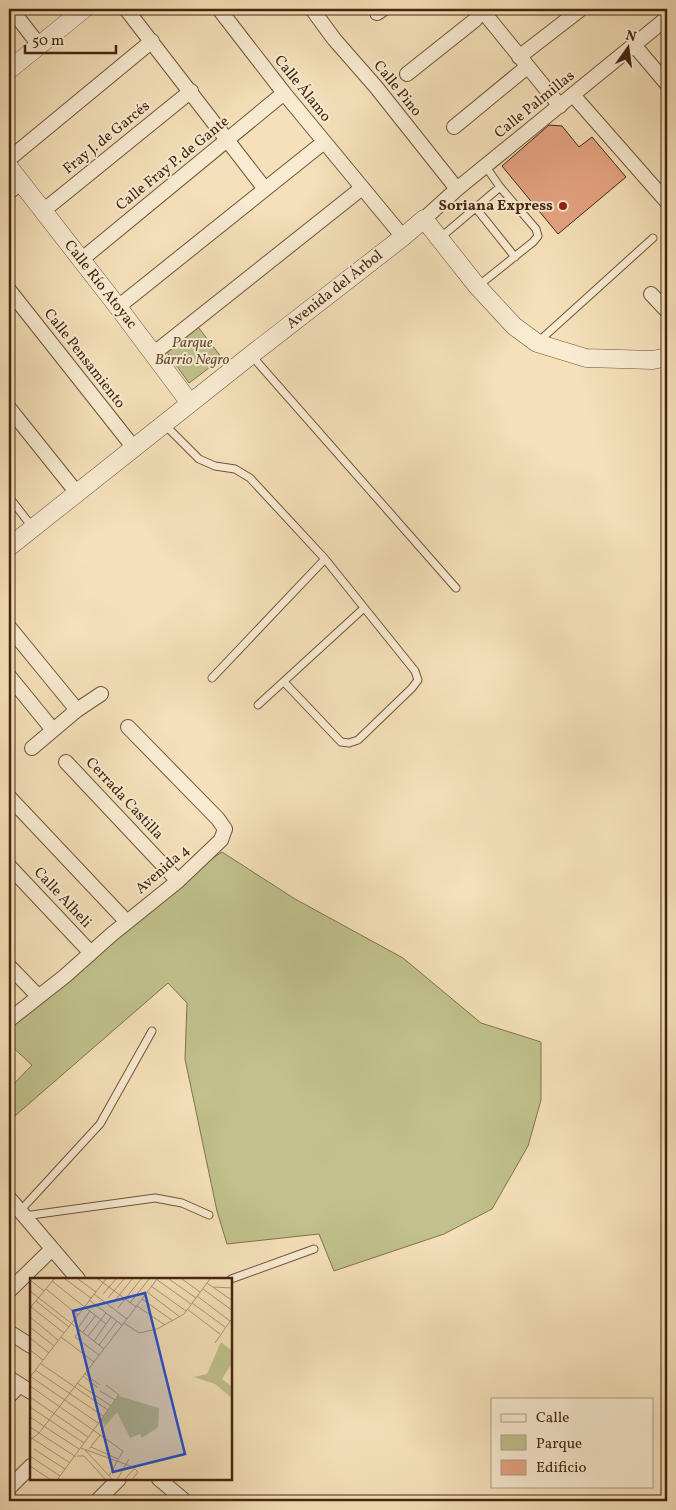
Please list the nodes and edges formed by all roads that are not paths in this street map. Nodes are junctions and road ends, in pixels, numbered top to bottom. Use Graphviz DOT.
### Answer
graph roads {
  1 [pos="11,9"];
  2 [pos="84,9"];
  3 [pos="126,9"];
  4 [pos="219,9"];
  5 [pos="312,9"];
  6 [pos="482,9"];
  7 [pos="581,9"];
  8 [pos="667,18"];
  9 [pos="152,41"];
  10 [pos="39,45"];
  11 [pos="634,45"];
  12 [pos="523,62"];
  13 [pos="9,70"];
  14 [pos="406,74"];
  15 [pos="667,84"];
  16 [pos="191,91"];
  17 [pos="284,93"];
  18 [pos="573,95"];
  19 [pos="560,106"];
  20 [pos="454,128"];
  21 [pos="227,140"];
  22 [pos="324,142"];
  23 [pos="9,158"];
  24 [pos="9,167"];
  25 [pos="486,167"];
  26 [pos="500,187"];
  27 [pos="14,188"];
  28 [pos="362,188"];
  29 [pos="265,189"];
  30 [pos="457,189"];
  31 [pos="667,202"];
  32 [pos="476,207"];
  33 [pos="43,211"];
  34 [pos="424,219"];
  35 [pos="403,237"];
  36 [pos="440,238"];
  37 [pos="653,238"];
  38 [pos="515,257"];
  39 [pos="81,260"];
  40 [pos="477,286"];
  41 [pos="9,290"];
  42 [pos="651,294"];
  43 [pos="118,307"];
  44 [pos="667,311"];
  45 [pos="537,343"];
  46 [pos="154,354"];
  47 [pos="250,355"];
  48 [pos="667,357"];
  49 [pos="190,403"];
  50 [pos="9,408"];
  51 [pos="164,424"];
  52 [pos="134,448"];
  53 [pos="77,493"];
  54 [pos="9,497"];
  55 [pos="33,528"];
  56 [pos="9,547"];
  57 [pos="325,559"];
  58 [pos="456,588"];
  59 [pos="364,608"];
  60 [pos="9,627"];
  61 [pos="9,676"];
  62 [pos="212,678"];
  63 [pos="284,682"];
  64 [pos="101,694"];
  65 [pos="258,705"];
  66 [pos="77,710"];
  67 [pos="128,727"];
  68 [pos="53,730"];
  69 [pos="32,748"];
  70 [pos="66,762"];
  71 [pos="9,797"];
  72 [pos="9,866"];
  73 [pos="178,881"];
  74 [pos="127,922"];
  75 [pos="91,953"];
  76 [pos="9,966"];
  77 [pos="38,996"];
  78 [pos="9,1020"];
  79 [pos="152,1032"];
  80 [pos="9,1199"];
  81 [pos="22,1213"];
  82 [pos="209,1215"];
  83 [pos="52,1249"];
  84 [pos="314,1249"];
  85 [pos="77,1278"];
  86 [pos="232,1279"];
  87 [pos="9,1291"];
  88 [pos="9,1332"];
  89 [pos="30,1345"];
  90 [pos="20,1385"];
  91 [pos="9,1396"];
  92 [pos="30,1467"];
  93 [pos="118,1480"];
  94 [pos="160,1480"];
  95 [pos="9,1488"];
  96 [pos="97,1501"];
  97 [pos="185,1501"];
  1 -- 10 [label="street"];
  2 -- 10 [label="street"];
  3 -- 9 [label="street"];
  4 -- 17 [label="street, Calle Álamo"];
  5 -- 30 [label="street, Calle Pino"];
  6 -- 12 [label="street"];
  6 -- 14 [label="street"];
  7 -- 12 [label="street"];
  8 -- 11 [label="street, Calle Palmillas"];
  9 -- 16 [label="street"];
  9 -- 23 [label="street"];
  10 -- 13 [label="street"];
  11 -- 15 [label="street"];
  11 -- 18 [label="street, Calle Palmillas"];
  12 -- 19 [label="street"];
  12 -- 20 [label="street"];
  16 -- 21 [label="street"];
  16 -- 33 [label="street, Fray J. de Garcés"];
  17 -- 21 [label="street, Calle Fray P. de Gante"];
  17 -- 22 [label="street, Calle Álamo"];
  18 -- 19 [label="street, Calle Palmillas"];
  18 -- 31 [label="street"];
  19 -- 25 [label="street, Calle Palmillas"];
  21 -- 29 [label="street"];
  21 -- 39 [label="street, Calle Fray P. de Gante"];
  22 -- 28 [label="street, Calle Álamo"];
  22 -- 29 [label="street"];
  24 -- 27 [label="street, Calle Río Atoyac"];
  25 -- 26 [label="lane"];
  25 -- 30 [label="street, Calle Palmillas"];
  26 -- 32 [label="lane"];
  26 -- 38 [label="lane"];
  27 -- 33 [label="street, Calle Río Atoyac"];
  28 -- 35 [label="street, Calle Álamo"];
  28 -- 46 [label="street"];
  29 -- 43 [label="street"];
  30 -- 34 [label="street, Calle Palmillas"];
  32 -- 36 [label="lane"];
  32 -- 38 [label="lane"];
  33 -- 39 [label="street, Calle Río Atoyac"];
  34 -- 35 [label="street, Avenida del Árbol"];
  34 -- 36 [label="street"];
  35 -- 47 [label="street, Avenida del Árbol"];
  36 -- 40 [label="street"];
  37 -- 45 [label="lane"];
  38 -- 40 [label="lane"];
  39 -- 43 [label="street, Calle Río Atoyac"];
  40 -- 45 [label="street"];
  41 -- 52 [label="street, Calle Pensamiento"];
  42 -- 44 [label="street"];
  43 -- 46 [label="street, Calle Río Atoyac"];
  45 -- 48 [label="street"];
  46 -- 49 [label="street, Calle Río Atoyac"];
  47 -- 49 [label="street, Avenida del Árbol"];
  47 -- 58 [label="lane"];
  49 -- 51 [label="street, Avenida del Árbol"];
  50 -- 53 [label="street"];
  51 -- 52 [label="street, Avenida del Árbol"];
  51 -- 57 [label="lane"];
  52 -- 53 [label="street, Avenida del Árbol"];
  53 -- 55 [label="street, Avenida del Árbol"];
  54 -- 55 [label="lane"];
  55 -- 56 [label="street, Avenida del Árbol"];
  57 -- 59 [label="lane"];
  57 -- 62 [label="lane"];
  59 -- 63 [label="lane"];
  59 -- 63 [label="lane"];
  60 -- 66 [label="street"];
  61 -- 68 [label="street"];
  63 -- 65 [label="lane"];
  64 -- 66 [label="street"];
  66 -- 68 [label="street"];
  67 -- 73 [label="street, Avenida 4"];
  68 -- 69 [label="street"];
  70 -- 73 [label="street, Cerrada Castilla"];
  71 -- 74 [label="street"];
  72 -- 75 [label="street, Calle Alheli"];
  73 -- 74 [label="street, Avenida 4"];
  74 -- 75 [label="street, Avenida 4"];
  75 -- 77 [label="street, Avenida 4"];
  76 -- 77 [label="street"];
  77 -- 78 [label="street, Avenida 4"];
  79 -- 81 [label="lane"];
  80 -- 81 [label="street"];
  81 -- 82 [label="lane"];
  81 -- 83 [label="street"];
  83 -- 85 [label="street"];
  83 -- 87 [label="street"];
  84 -- 86 [label="lane"];
  88 -- 89 [label="street"];
  90 -- 91 [label="street"];
  92 -- 95 [label="street"];
  93 -- 96 [label="street"];
  94 -- 97 [label="street"];
}
